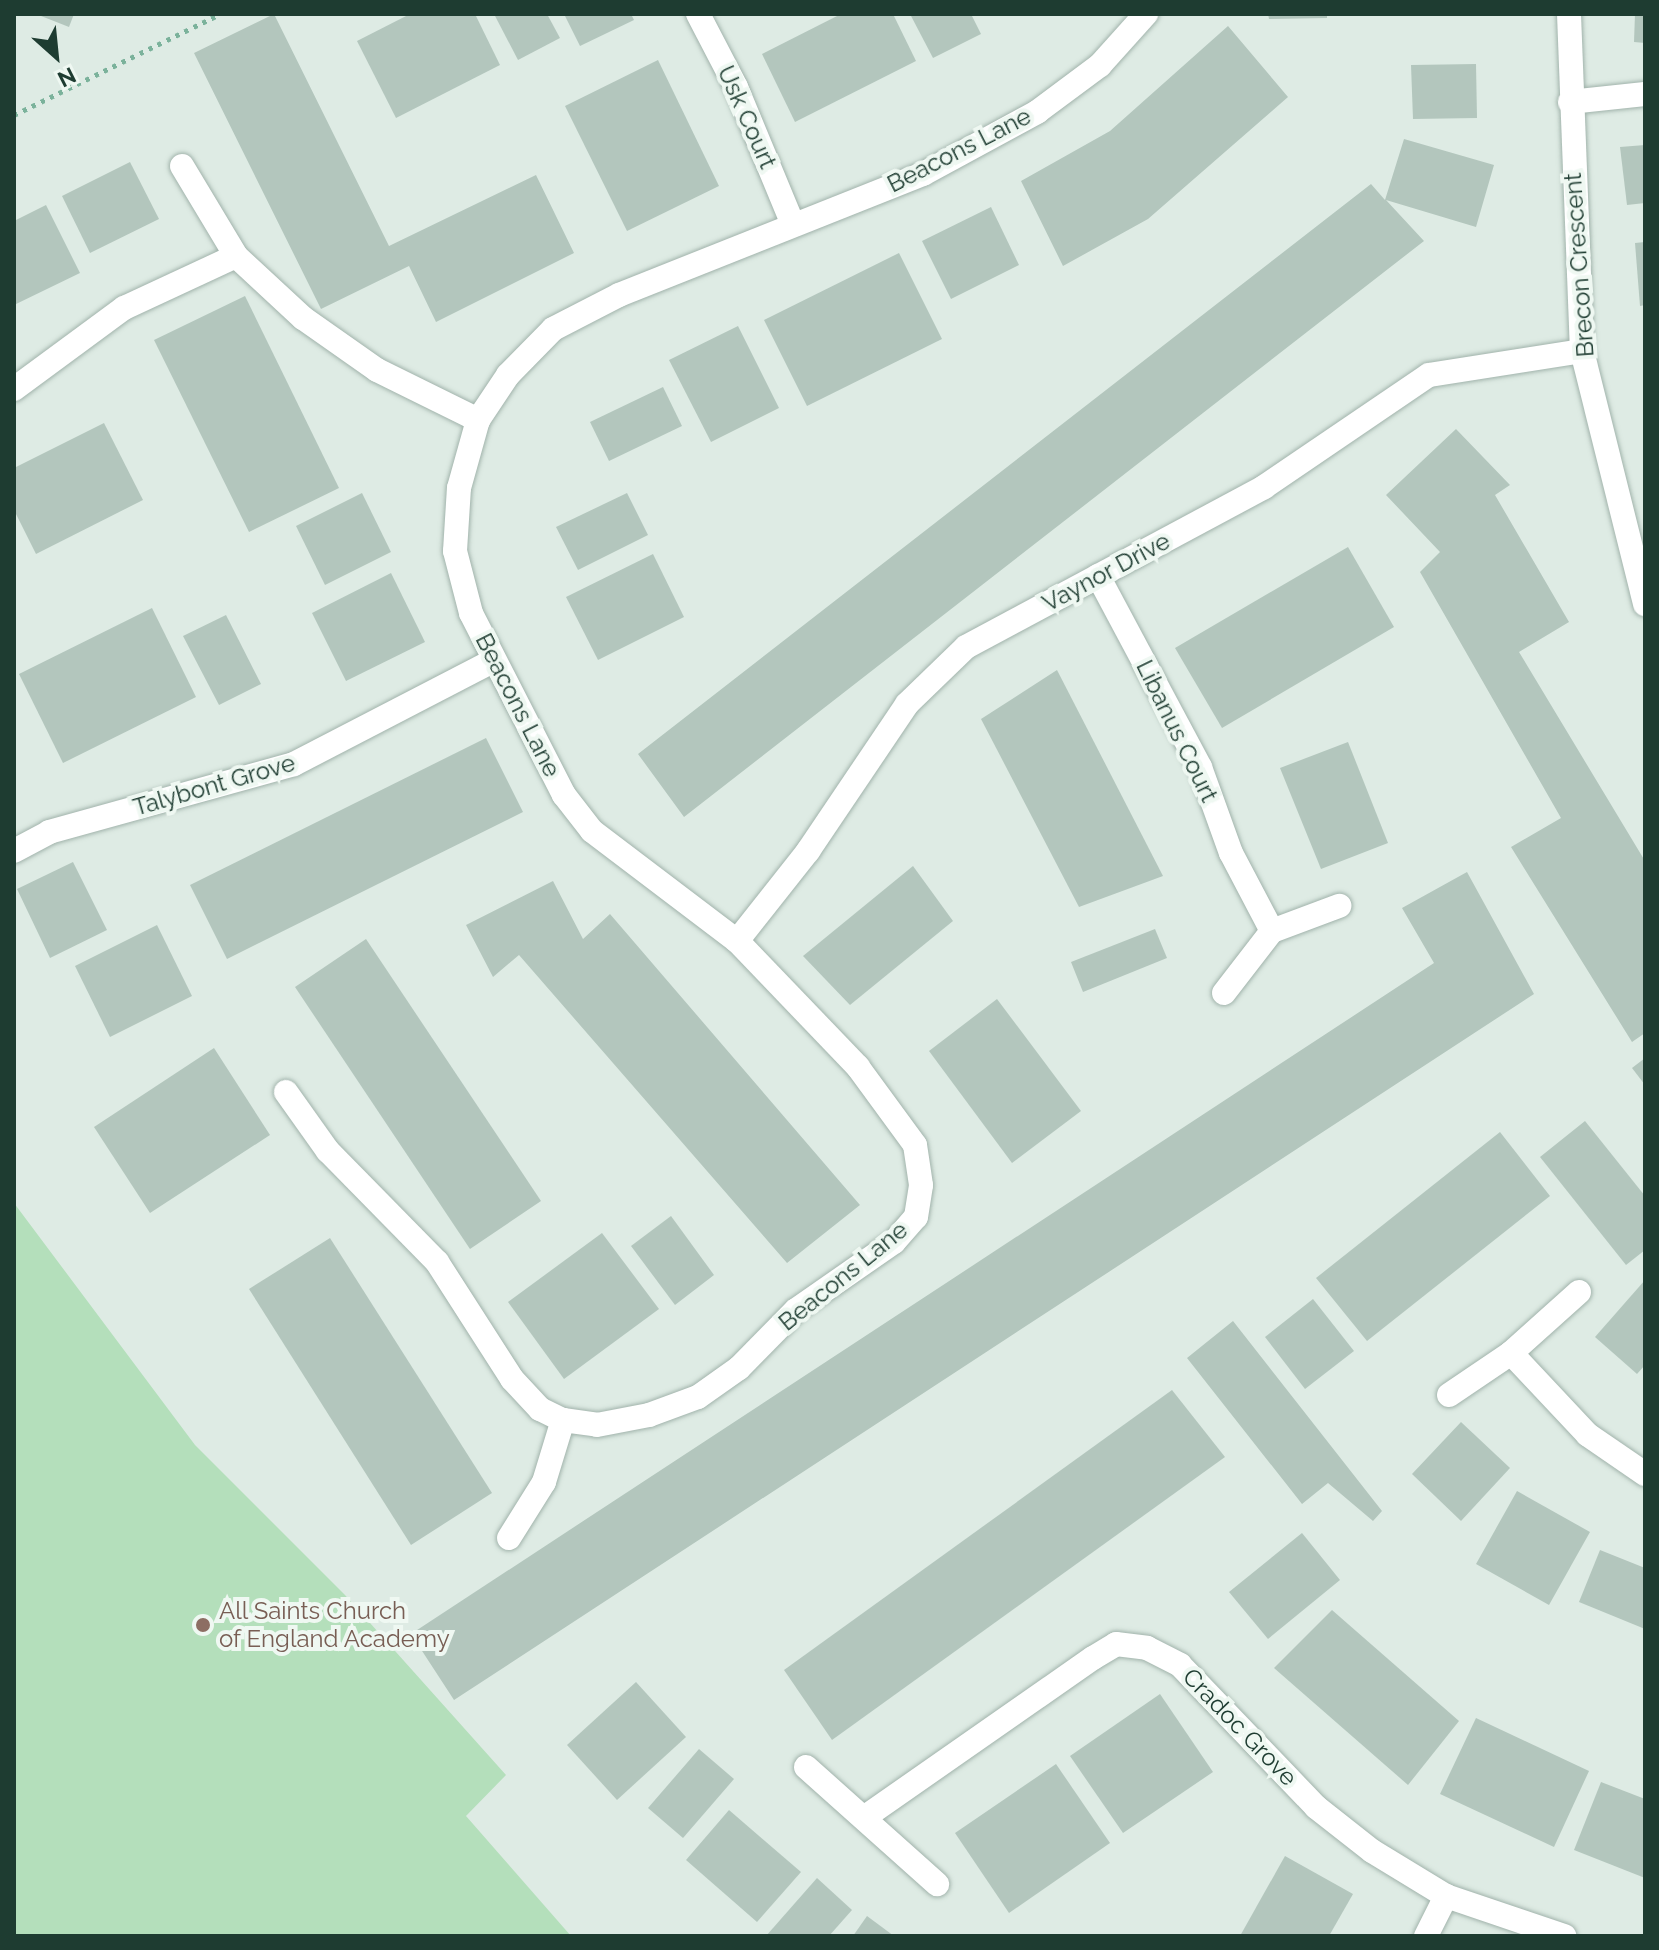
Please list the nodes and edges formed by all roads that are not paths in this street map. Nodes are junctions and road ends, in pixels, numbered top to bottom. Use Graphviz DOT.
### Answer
graph roads {
  1 [pos="698,14"];
  2 [pos="1146,14"];
  3 [pos="1569,14"];
  4 [pos="1645,94"];
  5 [pos="1570,102"];
  6 [pos="182,166"];
  7 [pos="792,222"];
  8 [pos="236,256"];
  9 [pos="1582,351"];
  10 [pos="14,389"];
  11 [pos="478,420"];
  12 [pos="1098,576"];
  13 [pos="1645,604"];
  14 [pos="493,661"];
  15 [pos="14,851"];
  16 [pos="1339,906"];
  17 [pos="1272,931"];
  18 [pos="737,941"];
  19 [pos="1224,993"];
  20 [pos="286,1092"];
  21 [pos="1579,1292"];
  22 [pos="1511,1353"];
  23 [pos="1449,1395"];
  24 [pos="563,1420"];
  25 [pos="1645,1474"];
  26 [pos="509,1538"];
  27 [pos="806,1767"];
  28 [pos="865,1817"];
  29 [pos="937,1884"];
  30 [pos="1446,1896"];
  31 [pos="1426,1936"];
  32 [pos="1564,1936"];
  1 -- 7 [label="street, Usk Court"];
  2 -- 7 [label="street, Beacons Lane"];
  3 -- 5 [label="street, Brecon Crescent"];
  4 -- 5 [label="street"];
  5 -- 9 [label="street, Brecon Crescent"];
  6 -- 8 [label="street"];
  7 -- 11 [label="street, Beacons Lane"];
  8 -- 10 [label="street"];
  8 -- 11 [label="street"];
  9 -- 12 [label="street, Vaynor Drive"];
  9 -- 13 [label="street, Brecon Crescent"];
  11 -- 14 [label="street, Beacons Lane"];
  12 -- 17 [label="street, Libanus Court"];
  12 -- 18 [label="street, Vaynor Drive"];
  14 -- 15 [label="street, Talybont Grove"];
  14 -- 18 [label="street, Beacons Lane"];
  16 -- 17 [label="street"];
  17 -- 19 [label="street"];
  18 -- 24 [label="street, Beacons Lane"];
  20 -- 24 [label="street, Beacons Lane"];
  21 -- 22 [label="street"];
  22 -- 23 [label="street"];
  22 -- 25 [label="street"];
  24 -- 26 [label="street"];
  27 -- 28 [label="street"];
  28 -- 29 [label="street"];
  28 -- 30 [label="street, Cradoc Grove"];
  30 -- 31 [label="street"];
  30 -- 32 [label="street, Cradoc Grove"];
}
